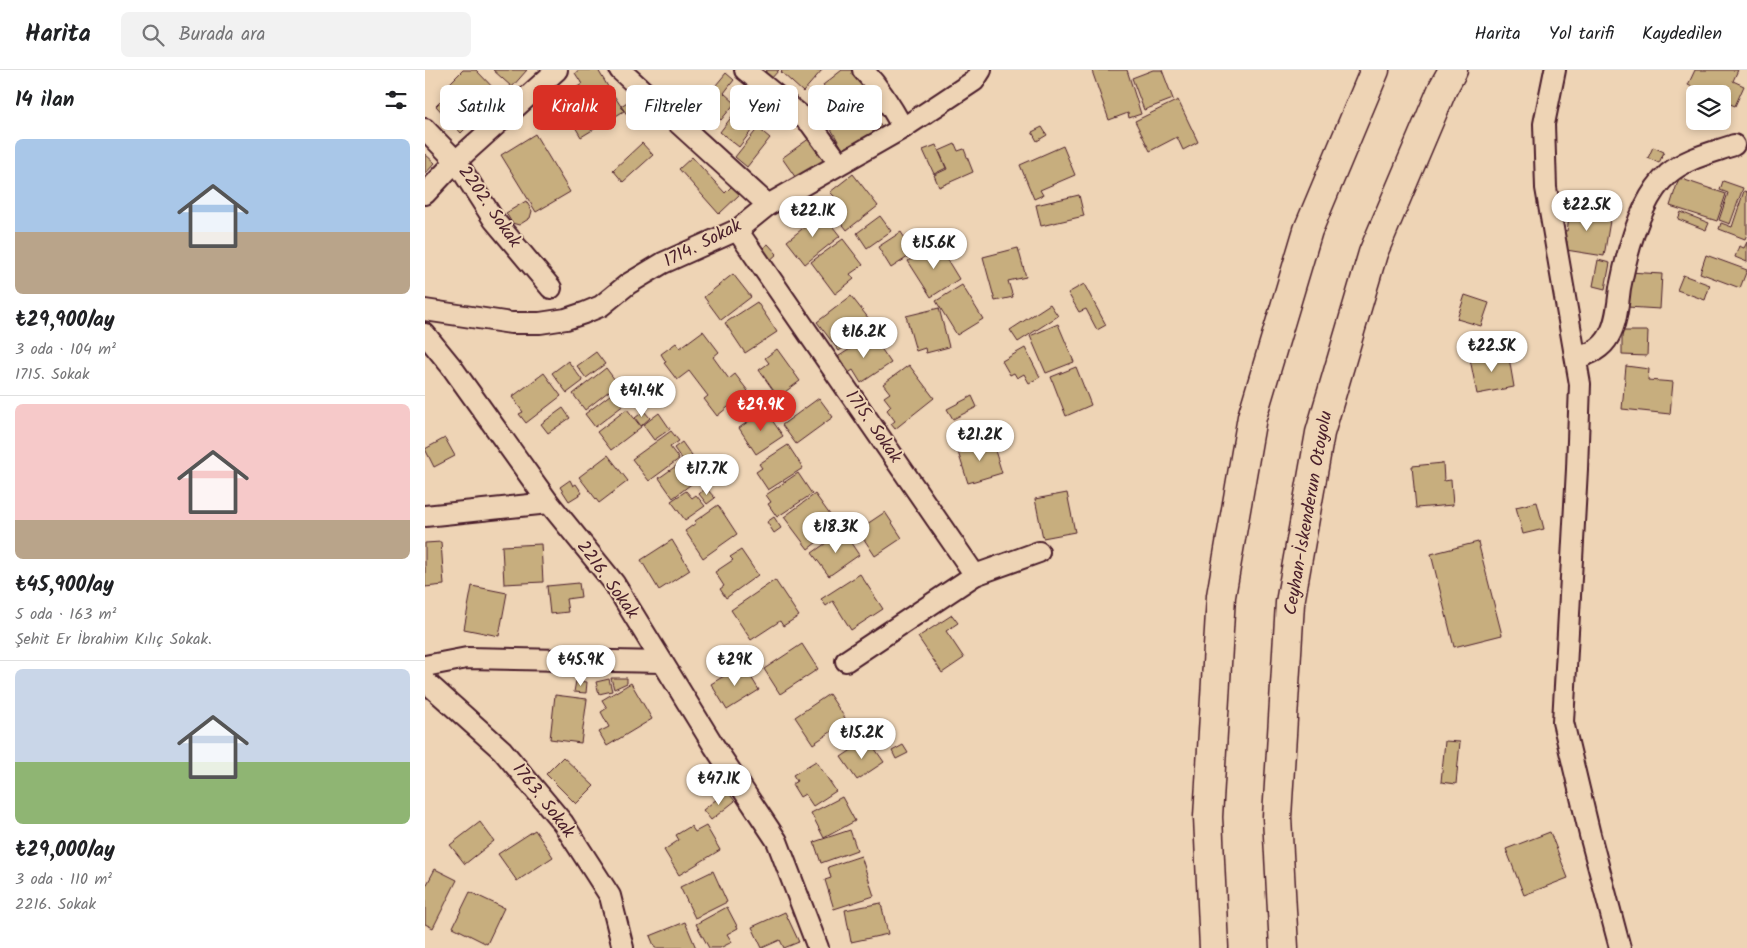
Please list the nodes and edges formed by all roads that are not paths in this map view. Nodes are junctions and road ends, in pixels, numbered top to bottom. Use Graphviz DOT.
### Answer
graph roads {
  1 [pos="557,70"];
  2 [pos="620,70"];
  3 [pos="745,70"];
  4 [pos="863,70"];
  5 [pos="981,70"];
  6 [pos="1375,70"];
  7 [pos="1453,70"];
  8 [pos="1555,70"];
  9 [pos="903,128"];
  10 [pos="425,129"];
  11 [pos="1734,145"];
  12 [pos="457,161"];
  13 [pos="839,163"];
  14 [pos="425,194"];
  15 [pos="768,204"];
  16 [pos="737,230"];
  17 [pos="551,288"];
  18 [pos="425,310"];
  19 [pos="425,334"];
  20 [pos="1576,358"];
  21 [pos="549,503"];
  22 [pos="425,516"];
  23 [pos="1039,552"];
  24 [pos="975,575"];
  25 [pos="846,661"];
  26 [pos="662,662"];
  27 [pos="425,666"];
  28 [pos="425,681"];
  29 [pos="1277,817"];
  30 [pos="623,948"];
  31 [pos="818,948"];
  32 [pos="1214,948"];
  33 [pos="1284,948"];
  34 [pos="1295,948"];
  35 [pos="1621,948"];
  1 -- 12 [label="street"];
  2 -- 15 [label="street"];
  3 -- 13 [label="street"];
  4 -- 9 [label="street"];
  5 -- 9 [label="street, 1714. Sokak"];
  6 -- 32 [label="highway"];
  7 -- 29 [label="highway, Ceyhan-İskenderun Otoyolu"];
  8 -- 20 [label="street"];
  9 -- 13 [label="street, 1714. Sokak"];
  10 -- 12 [label="street, 2202. Sokak"];
  11 -- 20 [label="street"];
  12 -- 14 [label="street"];
  12 -- 17 [label="street, 2202. Sokak"];
  13 -- 15 [label="street, 1714. Sokak"];
  15 -- 16 [label="street, 1714. Sokak"];
  16 -- 18 [label="street, 1714. Sokak"];
  16 -- 24 [label="street, 1715. Sokak"];
  19 -- 21 [label="street, 2216. Sokak"];
  20 -- 35 [label="street"];
  21 -- 22 [label="street"];
  21 -- 26 [label="street, 2216. Sokak"];
  23 -- 24 [label="street"];
  24 -- 25 [label="street"];
  26 -- 27 [label="street"];
  26 -- 31 [label="street, 2216. Sokak"];
  28 -- 30 [label="street, 1763. Sokak"];
  29 -- 33 [label="highway, Ceyhan-İskenderun Otoyolu"];
  29 -- 34 [label="highway"];
}
